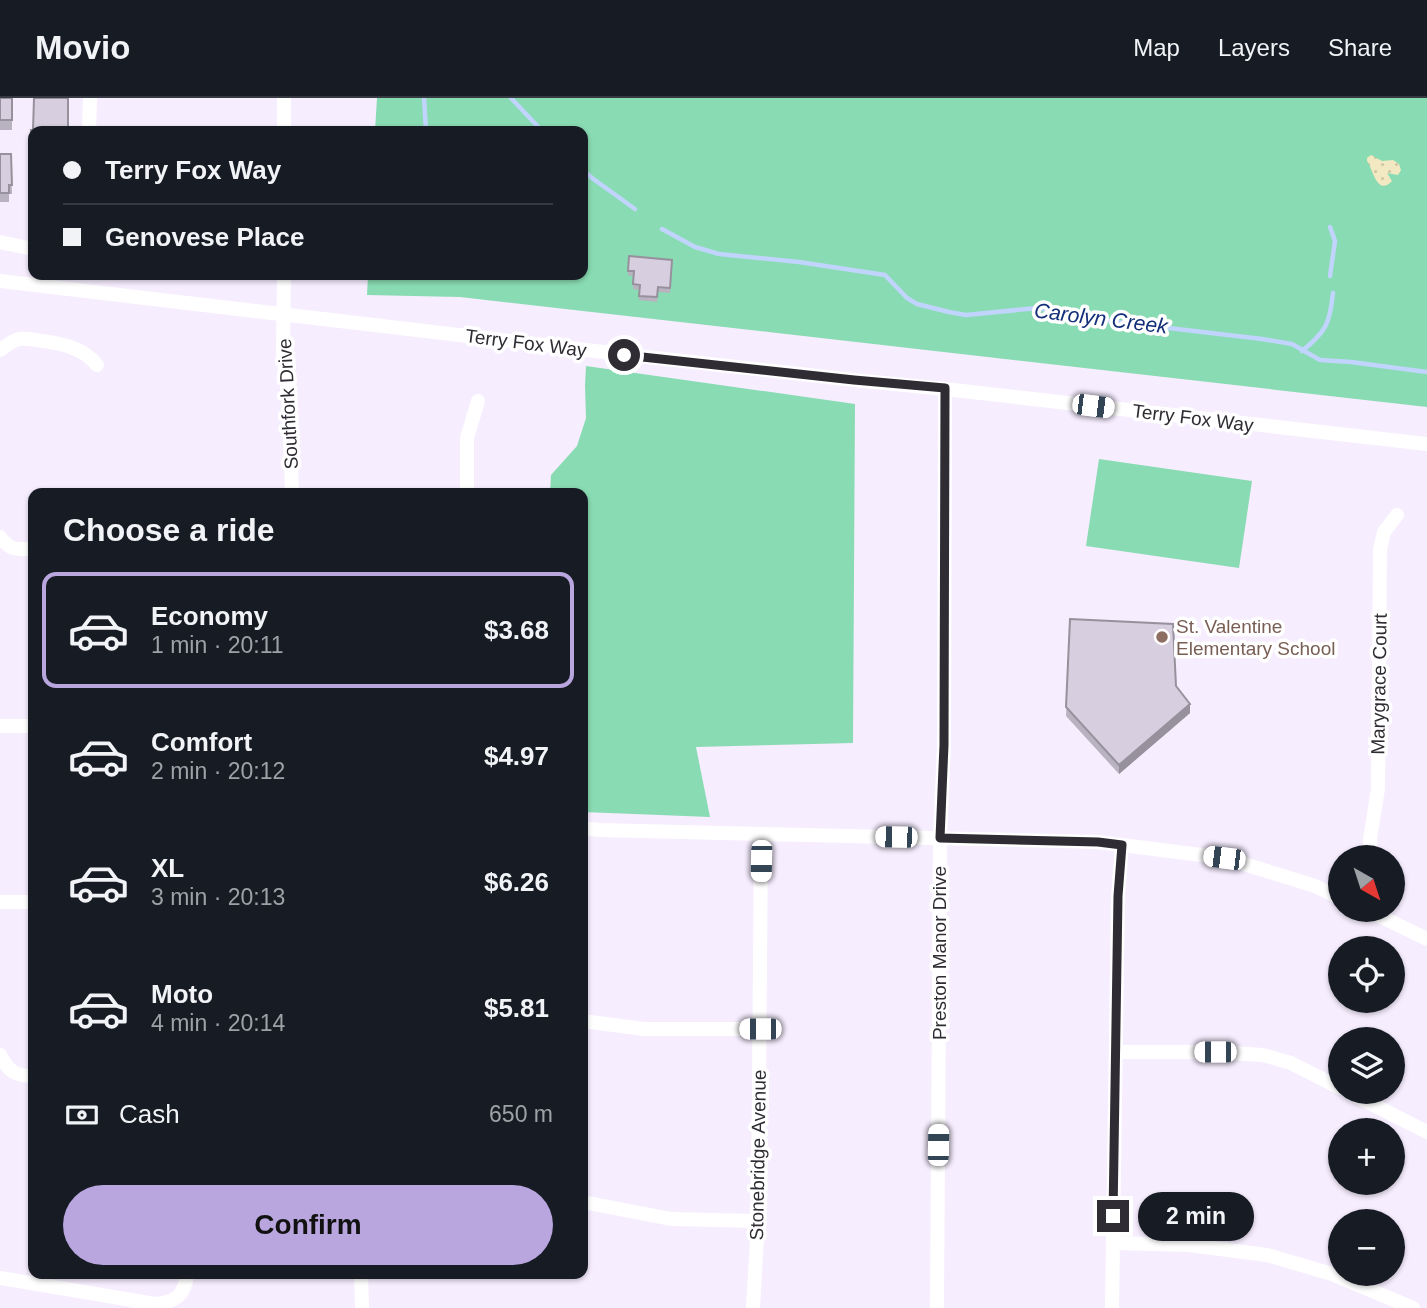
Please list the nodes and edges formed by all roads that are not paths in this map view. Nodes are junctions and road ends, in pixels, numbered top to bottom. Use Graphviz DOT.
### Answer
graph roads {
  1 [pos="90,98"];
  2 [pos="284,98"];
  3 [pos="89,126"];
  4 [pos="284,126"];
  5 [pos="0,242"];
  6 [pos="28,248"];
  7 [pos="284,280"];
  8 [pos="0,281"];
  9 [pos="284,315"];
  10 [pos="0,351"];
  11 [pos="97,365"];
  12 [pos="945,388"];
  13 [pos="478,401"];
  14 [pos="1427,444"];
  15 [pos="292,488"];
  16 [pos="467,488"];
  17 [pos="1397,515"];
  18 [pos="0,537"];
  19 [pos="28,549"];
  20 [pos="0,726"];
  21 [pos="28,726"];
  22 [pos="588,829"];
  23 [pos="761,834"];
  24 [pos="940,838"];
  25 [pos="1122,845"];
  26 [pos="1370,845"];
  27 [pos="1328,892"];
  28 [pos="0,902"];
  29 [pos="28,902"];
  30 [pos="1392,922"];
  31 [pos="1427,939"];
  32 [pos="588,1022"];
  33 [pos="760,1029"];
  34 [pos="1116,1052"];
  35 [pos="0,1055"];
  36 [pos="28,1076"];
  37 [pos="1328,1082"];
  38 [pos="1372,1104"];
  39 [pos="1427,1132"];
  40 [pos="588,1203"];
  41 [pos="758,1221"];
  42 [pos="1113,1243"];
  43 [pos="0,1278"];
  44 [pos="186,1279"];
  45 [pos="361,1279"];
  46 [pos="362,1308"];
  47 [pos="752,1308"];
  48 [pos="937,1308"];
  49 [pos="1112,1308"];
  50 [pos="1413,1308"];
  1 -- 3 [label="street"];
  2 -- 4 [label="street"];
  5 -- 6 [label="street"];
  7 -- 9 [label="street, Southfork Drive"];
  8 -- 9 [label="street, Terry Fox Way"];
  9 -- 12 [label="street, Terry Fox Way"];
  9 -- 15 [label="street, Southfork Drive"];
  10 -- 11 [label="street"];
  12 -- 14 [label="street, Terry Fox Way"];
  12 -- 24 [label="street, Preston Manor Drive"];
  13 -- 16 [label="street"];
  17 -- 26 [label="street, Marygrace Court"];
  18 -- 19 [label="street"];
  20 -- 21 [label="street"];
  22 -- 23 [label="street"];
  23 -- 24 [label="street"];
  23 -- 33 [label="street, Stonebridge Avenue"];
  24 -- 25 [label="street"];
  24 -- 48 [label="street, Preston Manor Drive"];
  25 -- 27 [label="street"];
  25 -- 34 [label="street"];
  28 -- 29 [label="street"];
  30 -- 31 [label="street"];
  32 -- 33 [label="street"];
  33 -- 41 [label="street, Stonebridge Avenue"];
  34 -- 37 [label="street"];
  34 -- 42 [label="street"];
  35 -- 36 [label="street"];
  38 -- 39 [label="street"];
  40 -- 41 [label="street"];
  41 -- 47 [label="street, Stonebridge Avenue"];
  42 -- 49 [label="street"];
  42 -- 50 [label="street"];
  43 -- 44 [label="street"];
  45 -- 46 [label="street"];
}
